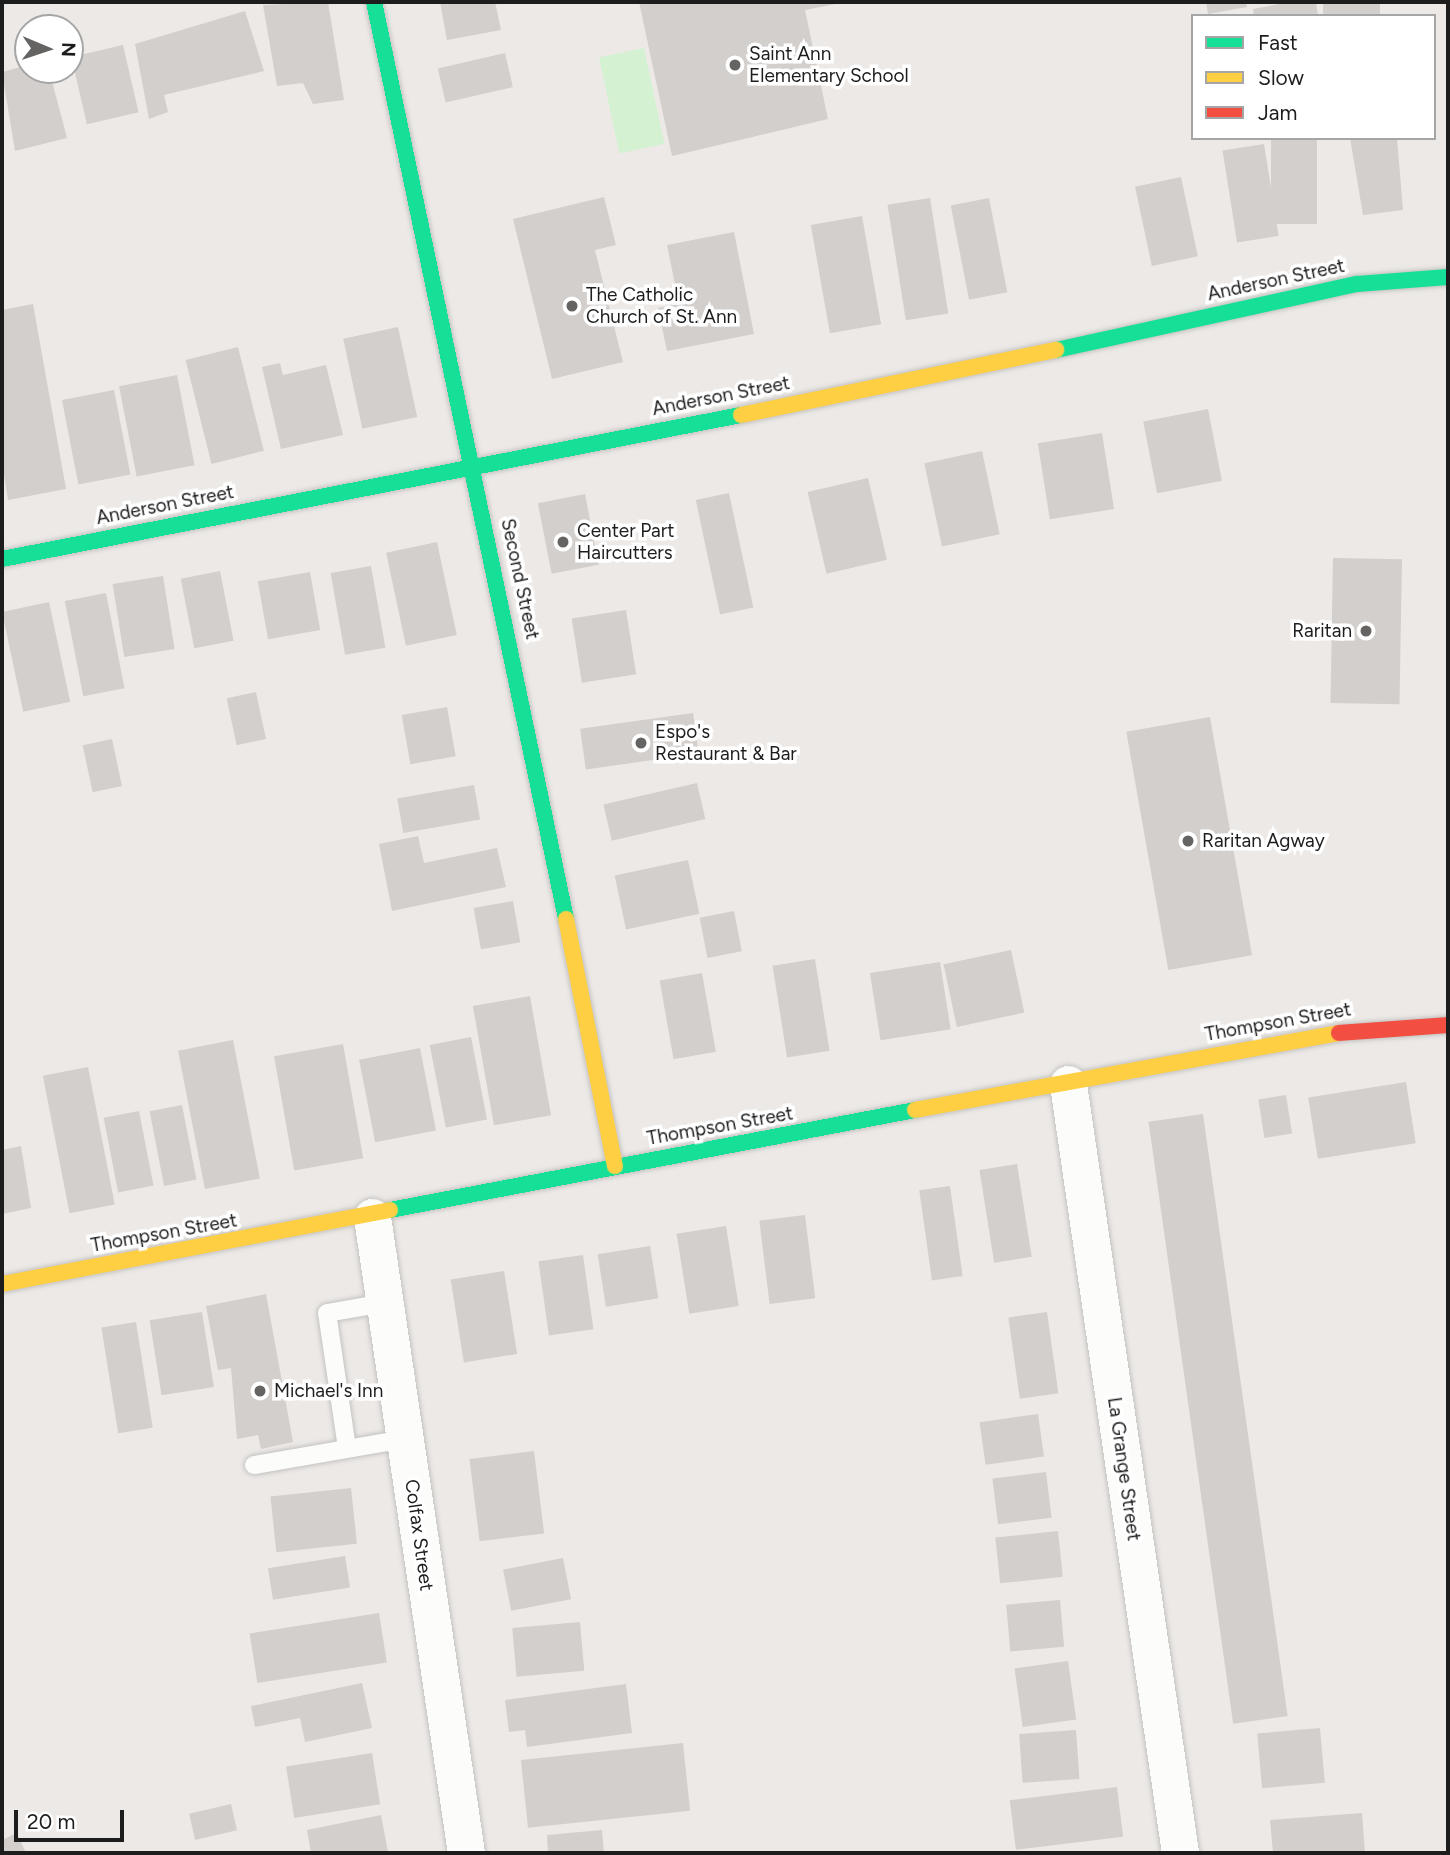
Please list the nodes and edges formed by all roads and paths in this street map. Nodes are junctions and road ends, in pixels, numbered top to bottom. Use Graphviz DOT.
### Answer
graph roads {
  1 [pos="374,2"];
  2 [pos="1448,277"];
  3 [pos="475,464"];
  4 [pos="2,559"];
  5 [pos="1448,1025"];
  6 [pos="1068,1084"];
  7 [pos="615,1166"];
  8 [pos="372,1217"];
  9 [pos="2,1284"];
  10 [pos="385,1303"];
  11 [pos="405,1439"];
  12 [pos="346,1448"];
  13 [pos="254,1465"];
  14 [pos="466,1853"];
  15 [pos="1180,1853"];
  1 -- 3 [label="street, Second Street"];
  2 -- 3 [label="street, Anderson Street"];
  3 -- 4 [label="street, Anderson Street"];
  3 -- 7 [label="street, Second Street"];
  5 -- 6 [label="street, Thompson Street"];
  6 -- 7 [label="street, Thompson Street"];
  6 -- 15 [label="street, La Grange Street"];
  7 -- 8 [label="street, Thompson Street"];
  8 -- 9 [label="street, Thompson Street"];
  8 -- 10 [label="street, Colfax Street"];
  10 -- 11 [label="street, Colfax Street"];
  10 -- 12 [label="lane"];
  11 -- 12 [label="lane"];
  11 -- 14 [label="street, Colfax Street"];
  12 -- 13 [label="lane"];
}
